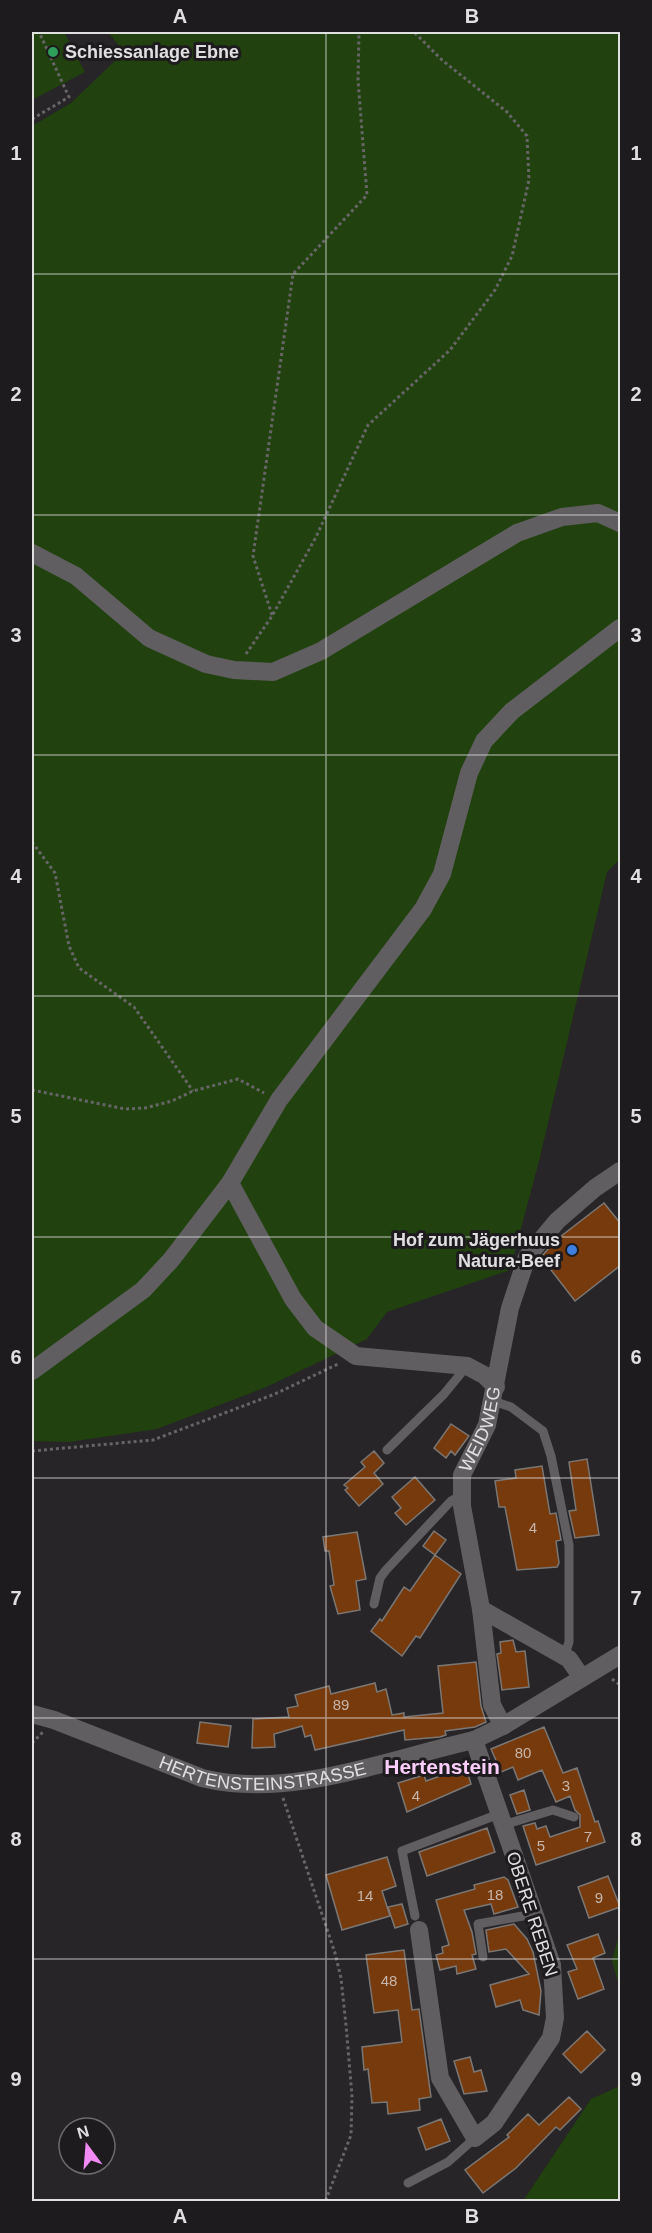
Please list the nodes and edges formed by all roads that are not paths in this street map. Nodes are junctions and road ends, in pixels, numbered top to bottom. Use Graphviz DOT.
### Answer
graph roads {
  1 [pos="621,523"];
  2 [pos="32,554"];
  3 [pos="621,628"];
  4 [pos="621,1171"];
  5 [pos="230,1183"];
  6 [pos="467,1366"];
  7 [pos="32,1371"];
  8 [pos="494,1394"];
  9 [pos="387,1450"];
  10 [pos="461,1495"];
  11 [pos="374,1604"];
  12 [pos="481,1610"];
  13 [pos="621,1654"];
  14 [pos="564,1657"];
  15 [pos="582,1678"];
  16 [pos="32,1714"];
  17 [pos="503,1726"];
  18 [pos="474,1740"];
  19 [pos="574,1817"];
  20 [pos="501,1820"];
  21 [pos="534,1914"];
  22 [pos="417,1923"];
  23 [pos="483,1957"];
  24 [pos="475,2139"];
  25 [pos="408,2182"];
  1 -- 2 [label="street"];
  3 -- 5 [label="street"];
  4 -- 8 [label="street, WEIDWEG"];
  5 -- 6 [label="street"];
  5 -- 7 [label="street"];
  6 -- 8 [label="street"];
  6 -- 9 [label="lane"];
  8 -- 10 [label="street, WEIDWEG"];
  8 -- 14 [label="lane"];
  10 -- 11 [label="lane"];
  10 -- 12 [label="street, WEIDWEG"];
  12 -- 14 [label="street"];
  12 -- 17 [label="street, WEIDWEG"];
  13 -- 15 [label="street, HERTENSTEINSTRASSE"];
  14 -- 15 [label="street"];
  15 -- 17 [label="street, HERTENSTEINSTRASSE"];
  16 -- 18 [label="street, HERTENSTEINSTRASSE"];
  17 -- 18 [label="street, HERTENSTEINSTRASSE"];
  18 -- 20 [label="street, OBERE REBEN"];
  19 -- 20 [label="lane"];
  20 -- 21 [label="street, OBERE REBEN"];
  20 -- 22 [label="lane"];
  21 -- 23 [label="lane"];
  21 -- 24 [label="street, OBERE REBEN"];
  22 -- 24 [label="street"];
  24 -- 25 [label="lane, OBERE REBEN"];
}
